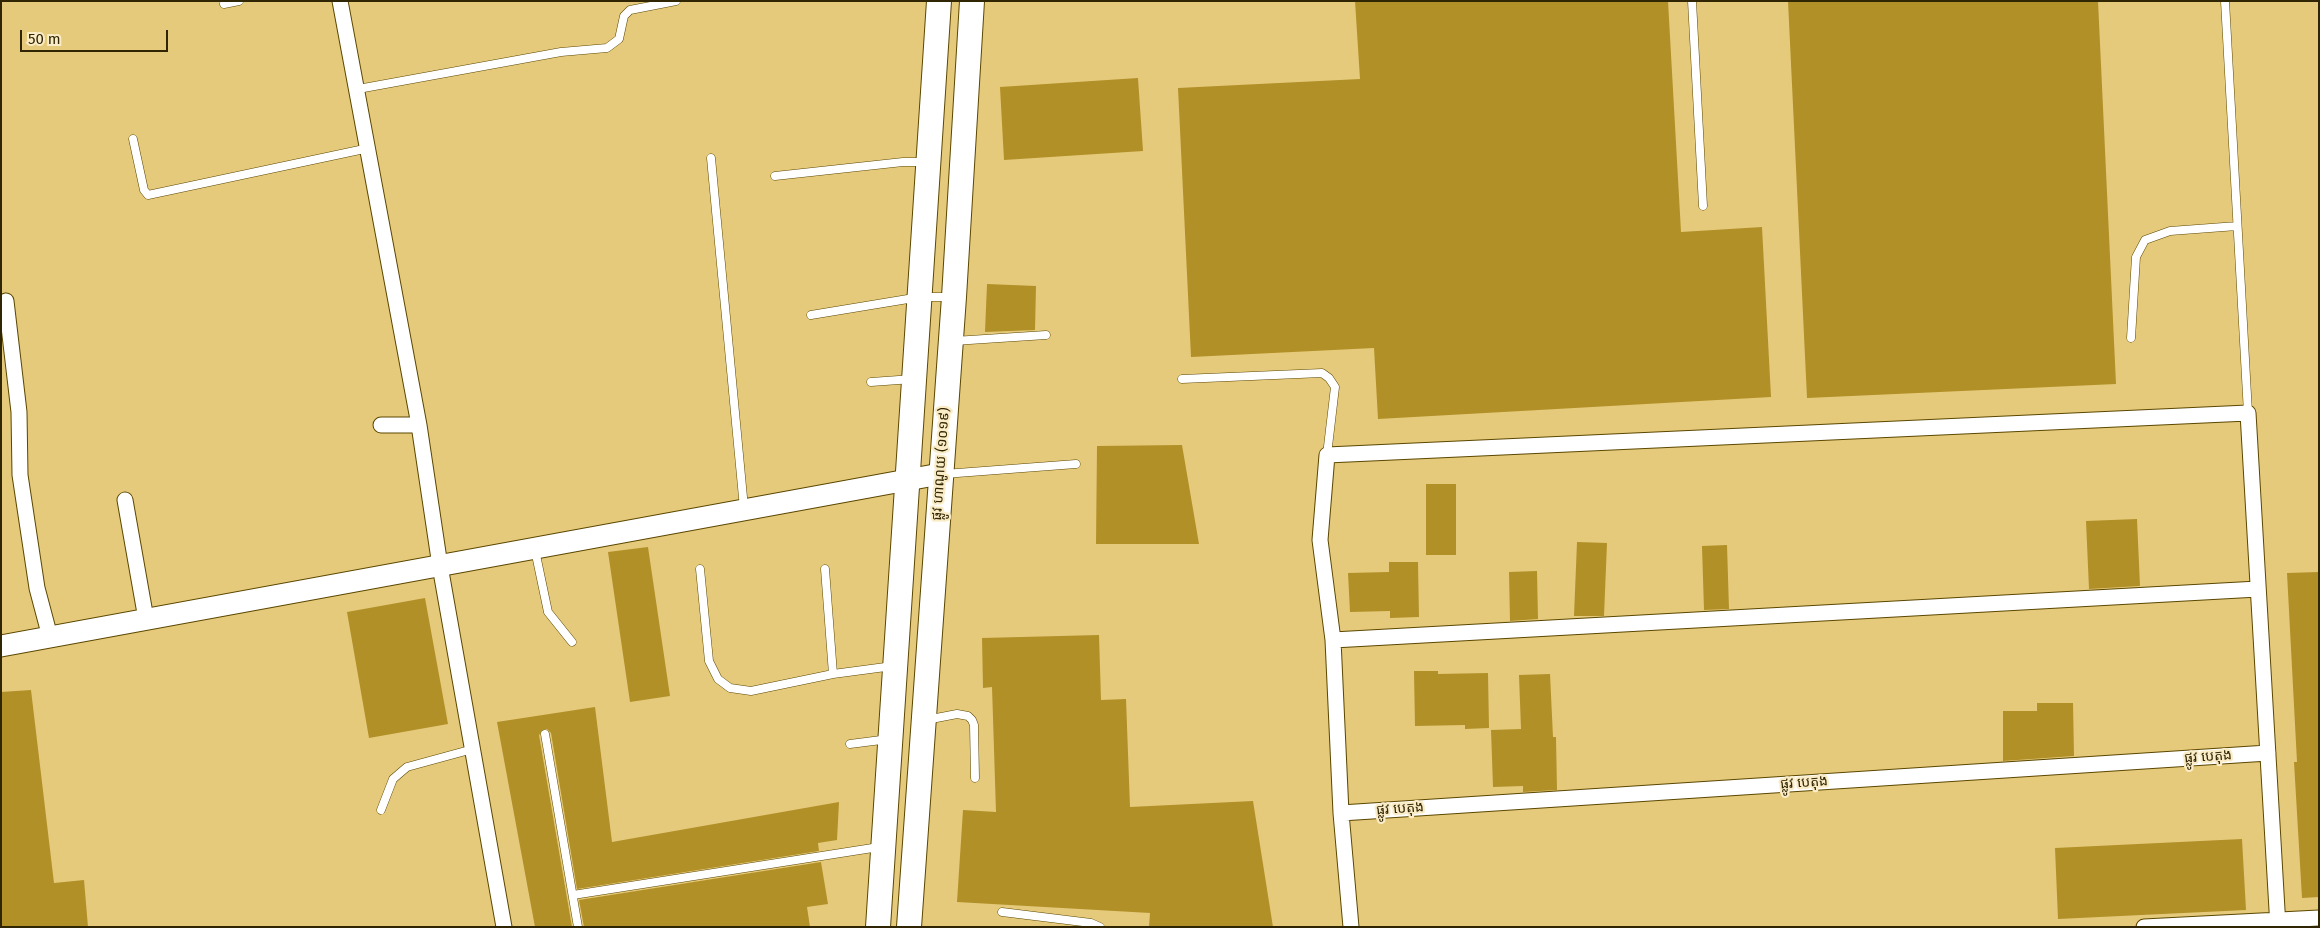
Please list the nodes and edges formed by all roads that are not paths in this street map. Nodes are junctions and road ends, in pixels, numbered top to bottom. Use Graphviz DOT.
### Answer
graph roads {
  1 [pos="239,1"];
  2 [pos="340,1"];
  3 [pos="676,1"];
  4 [pos="939,1"];
  5 [pos="972,1"];
  6 [pos="1692,1"];
  7 [pos="2225,1"];
  8 [pos="224,4"];
  9 [pos="358,89"];
  10 [pos="133,139"];
  11 [pos="369,148"];
  12 [pos="711,158"];
  13 [pos="930,162"];
  14 [pos="775,176"];
  15 [pos="1703,206"];
  16 [pos="2237,226"];
  17 [pos="920,297"];
  18 [pos="954,297"];
  19 [pos="6,301"];
  20 [pos="811,315"];
  21 [pos="1046,335"];
  22 [pos="2131,338"];
  23 [pos="950,342"];
  24 [pos="914,379"];
  25 [pos="1182,380"];
  26 [pos="871,382"];
  27 [pos="2248,412"];
  28 [pos="382,425"];
  29 [pos="419,425"];
  30 [pos="1327,455"];
  31 [pos="1076,464"];
  32 [pos="940,474"];
  33 [pos="908,480"];
  34 [pos="126,500"];
  35 [pos="745,510"];
  36 [pos="535,548"];
  37 [pos="440,566"];
  38 [pos="700,569"];
  39 [pos="825,569"];
  40 [pos="2258,589"];
  41 [pos="146,619"];
  42 [pos="50,637"];
  43 [pos="1333,640"];
  44 [pos="572,642"];
  45 [pos="1,646"];
  46 [pos="896,666"];
  47 [pos="833,674"];
  48 [pos="924,721"];
  49 [pos="545,734"];
  50 [pos="891,739"];
  51 [pos="850,744"];
  52 [pos="473,749"];
  53 [pos="2268,753"];
  54 [pos="975,778"];
  55 [pos="381,810"];
  56 [pos="1341,813"];
  57 [pos="883,846"];
  58 [pos="573,895"];
  59 [pos="1002,912"];
  60 [pos="2319,918"];
  61 [pos="2277,923"];
  62 [pos="504,927"];
  63 [pos="578,927"];
  64 [pos="878,927"];
  65 [pos="909,927"];
  66 [pos="1100,927"];
  67 [pos="1351,927"];
  68 [pos="2144,927"];
  1 -- 8 [label="lane"];
  2 -- 9 [label="street"];
  3 -- 9 [label="lane"];
  4 -- 13 [label="main road"];
  5 -- 18 [label="main road, ផ្លូវ ហាណូយ (១០១៩)"];
  6 -- 15 [label="lane"];
  7 -- 16 [label="lane"];
  9 -- 11 [label="street"];
  10 -- 11 [label="lane"];
  11 -- 29 [label="street"];
  12 -- 35 [label="lane"];
  13 -- 14 [label="lane"];
  13 -- 17 [label="main road"];
  16 -- 22 [label="lane"];
  16 -- 27 [label="lane"];
  17 -- 18 [label="lane"];
  17 -- 20 [label="lane"];
  17 -- 24 [label="main road"];
  18 -- 23 [label="main road, ផ្លូវ ហាណូយ (១០១៩)"];
  19 -- 42 [label="street"];
  21 -- 23 [label="lane"];
  23 -- 32 [label="main road, ផ្លូវ ហាណូយ (១០១៩)"];
  24 -- 26 [label="lane"];
  24 -- 33 [label="main road"];
  25 -- 30 [label="lane"];
  27 -- 30 [label="street"];
  27 -- 40 [label="street"];
  28 -- 29 [label="street"];
  29 -- 37 [label="street"];
  30 -- 43 [label="street"];
  31 -- 32 [label="lane"];
  32 -- 33 [label="street"];
  32 -- 48 [label="main road, ផ្លូវ ហាណូយ (១០១៩)"];
  33 -- 35 [label="street"];
  33 -- 46 [label="main road"];
  34 -- 41 [label="street"];
  35 -- 36 [label="street"];
  36 -- 37 [label="street"];
  36 -- 44 [label="lane"];
  37 -- 41 [label="street"];
  37 -- 52 [label="street"];
  38 -- 47 [label="lane"];
  39 -- 47 [label="lane"];
  40 -- 43 [label="street"];
  40 -- 53 [label="street"];
  41 -- 42 [label="street"];
  42 -- 45 [label="street"];
  43 -- 56 [label="street"];
  46 -- 47 [label="lane"];
  46 -- 50 [label="main road"];
  48 -- 54 [label="lane"];
  48 -- 65 [label="main road, ផ្លូវ ហាណូយ (១០១៩)"];
  49 -- 58 [label="lane"];
  50 -- 51 [label="lane"];
  50 -- 57 [label="main road"];
  52 -- 55 [label="lane"];
  52 -- 62 [label="street"];
  53 -- 56 [label="street, ផ្លូវ បេតុង"];
  53 -- 61 [label="street"];
  56 -- 67 [label="street"];
  57 -- 58 [label="lane"];
  57 -- 64 [label="main road"];
  58 -- 63 [label="lane"];
  59 -- 66 [label="lane"];
  60 -- 61 [label="street"];
  61 -- 68 [label="street"];
}
